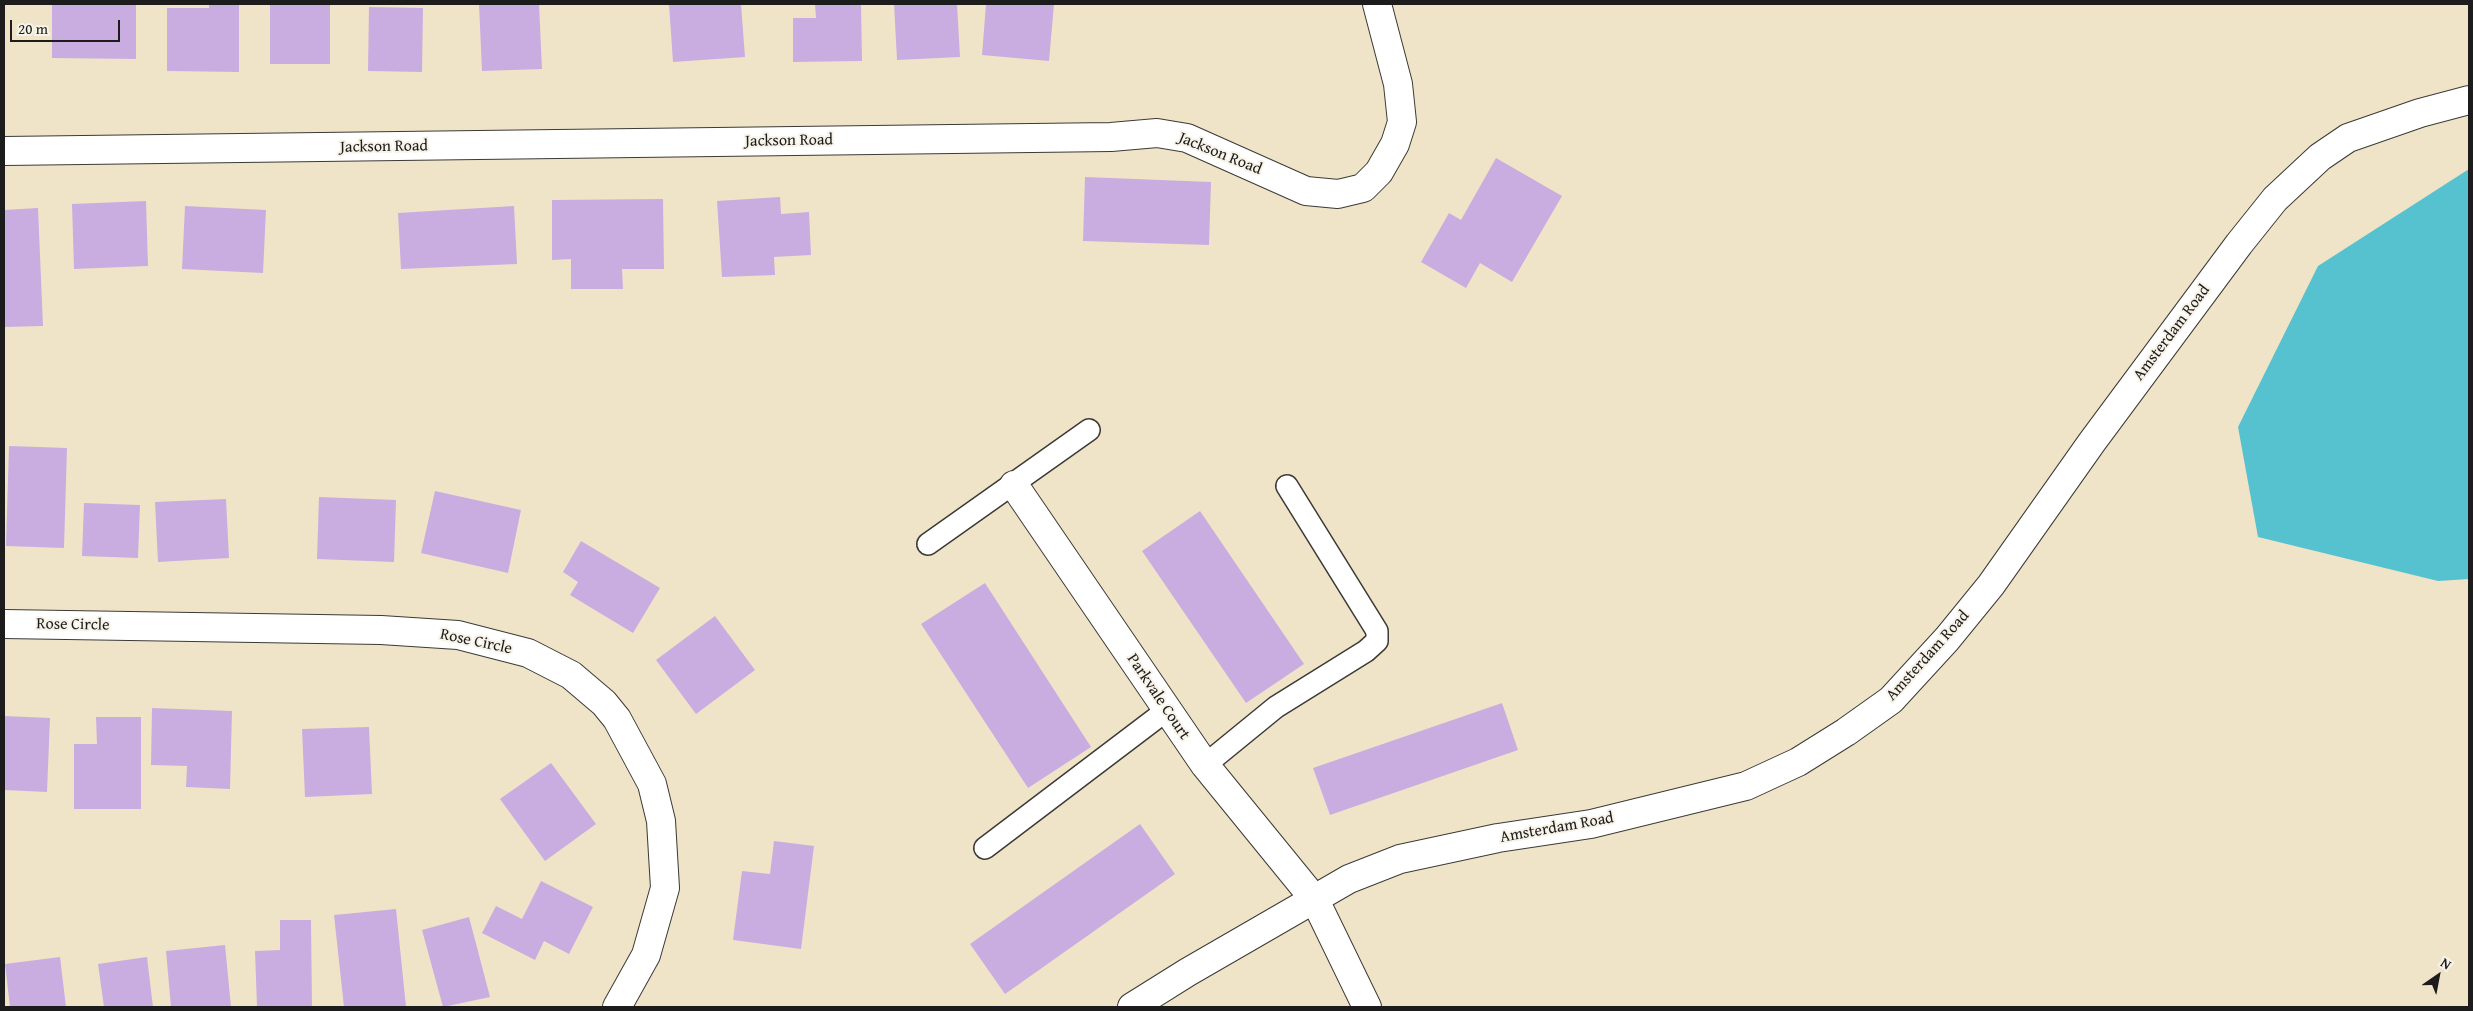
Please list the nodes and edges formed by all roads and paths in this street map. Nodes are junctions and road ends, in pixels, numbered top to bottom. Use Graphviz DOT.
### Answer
graph roads {
  1 [pos="1377,4"];
  2 [pos="2469,100"];
  3 [pos="4,152"];
  4 [pos="1089,430"];
  5 [pos="1014,485"];
  6 [pos="1286,486"];
  7 [pos="928,544"];
  8 [pos="4,624"];
  9 [pos="1167,710"];
  10 [pos="1204,765"];
  11 [pos="985,848"];
  12 [pos="1315,900"];
  13 [pos="617,1007"];
  14 [pos="1132,1007"];
  15 [pos="1367,1007"];
  1 -- 3 [label="street, Jackson Road"];
  2 -- 12 [label="street, Amsterdam Road"];
  4 -- 5 [label="lane"];
  5 -- 7 [label="lane"];
  5 -- 9 [label="street, Parkvale Court"];
  6 -- 10 [label="lane"];
  8 -- 13 [label="street, Rose Circle"];
  9 -- 10 [label="street, Parkvale Court"];
  9 -- 11 [label="lane"];
  10 -- 12 [label="street, Parkvale Court"];
  12 -- 14 [label="street, Amsterdam Road"];
  12 -- 15 [label="street, Parkvale Court"];
}
